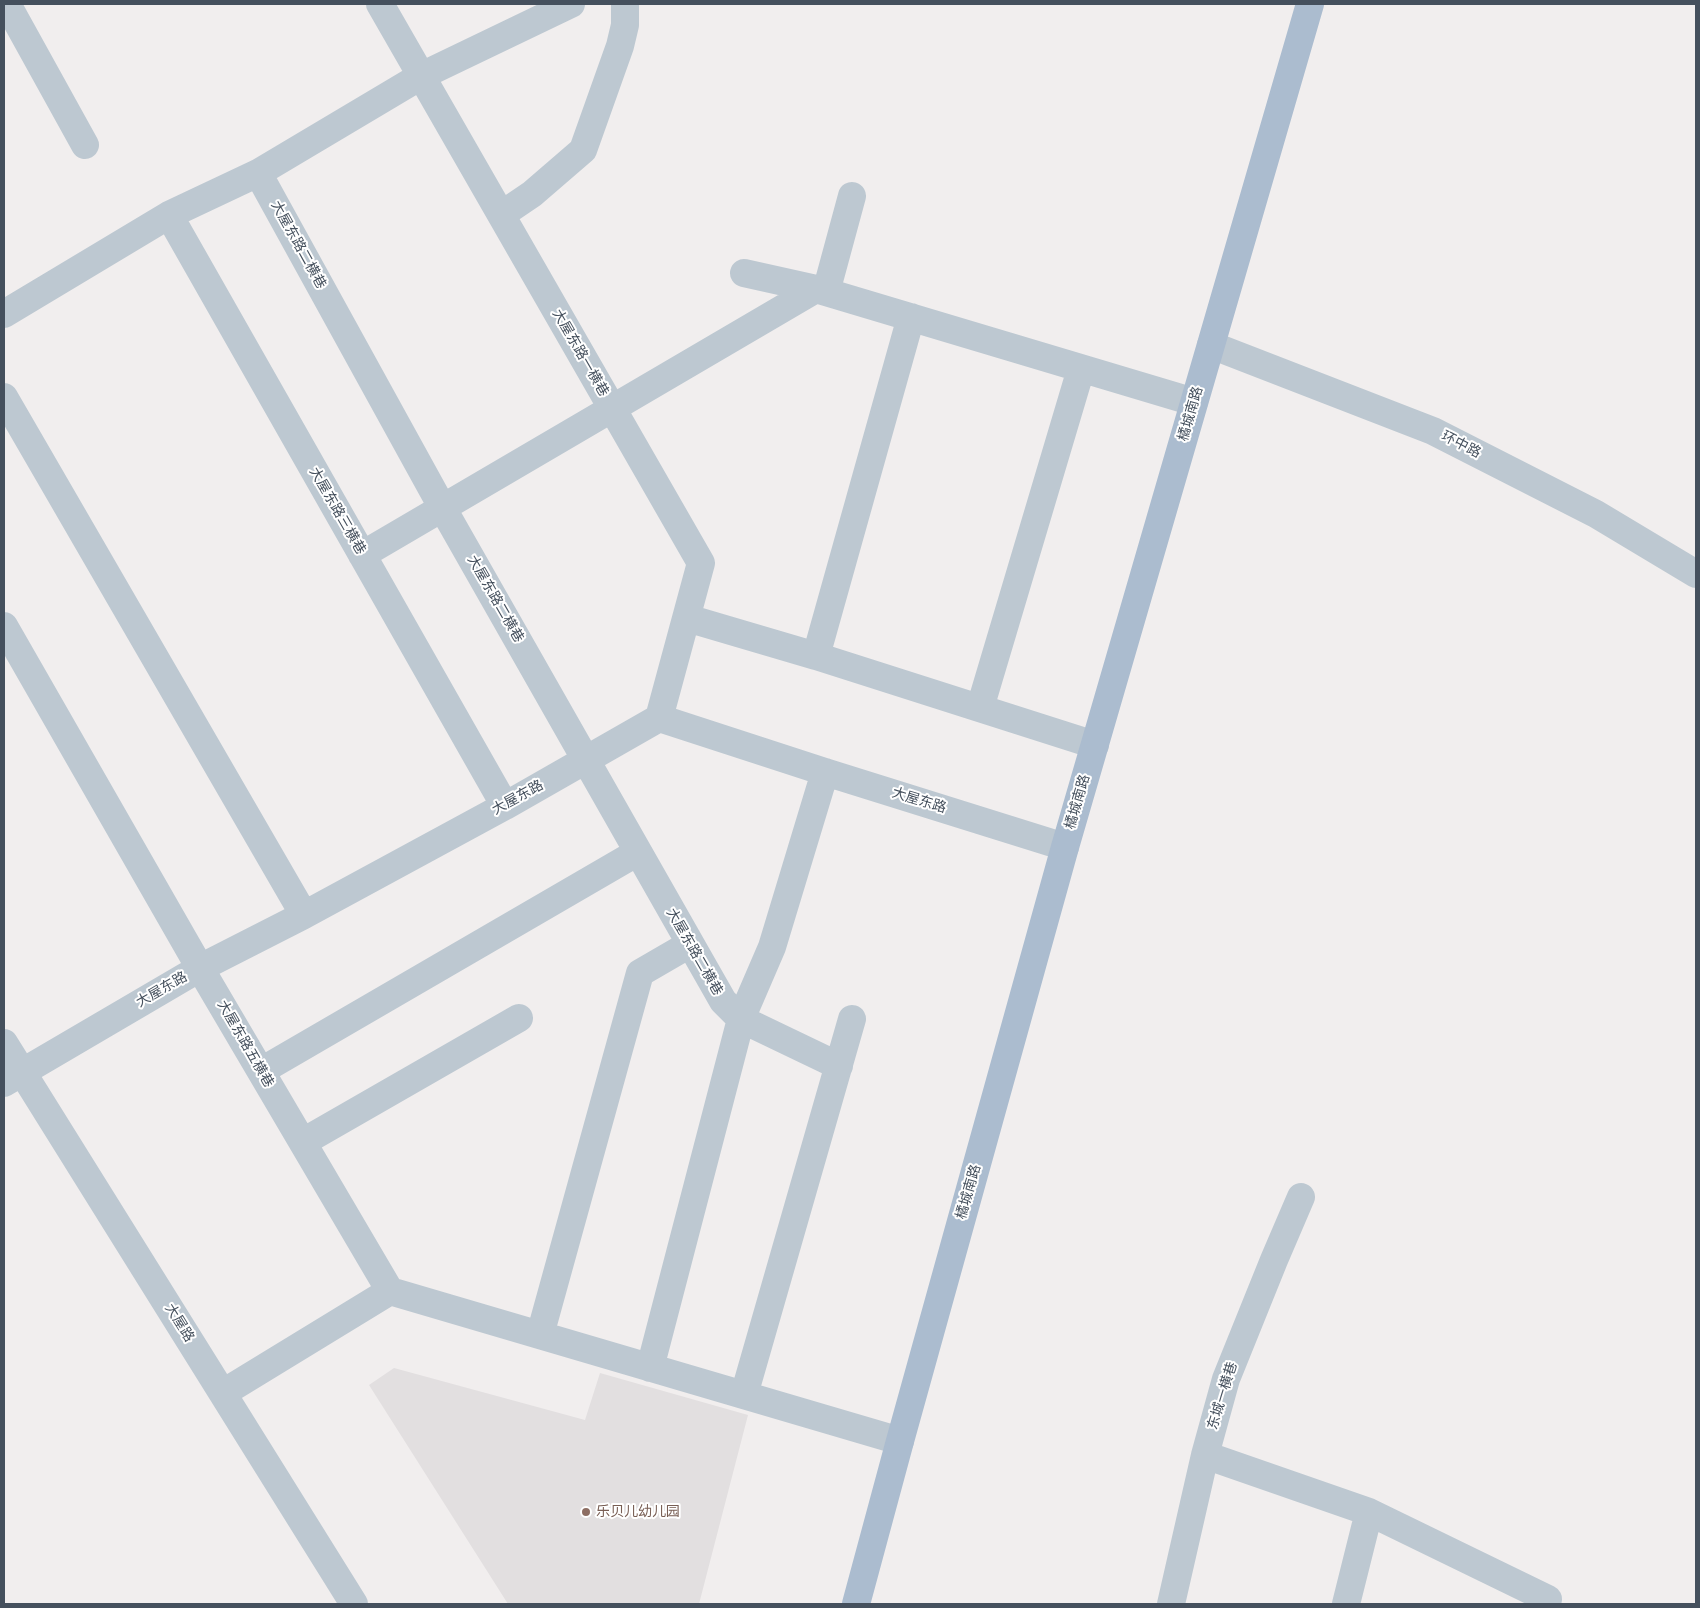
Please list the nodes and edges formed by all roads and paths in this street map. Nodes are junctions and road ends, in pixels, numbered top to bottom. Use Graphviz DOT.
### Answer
graph roads {
  1 [pos="7,4"];
  2 [pos="380,4"];
  3 [pos="570,4"];
  4 [pos="625,4"];
  5 [pos="1310,4"];
  6 [pos="421,76"];
  7 [pos="85,145"];
  8 [pos="258,173"];
  9 [pos="852,196"];
  10 [pos="169,215"];
  11 [pos="501,215"];
  12 [pos="744,273"];
  13 [pos="821,290"];
  14 [pos="4,314"];
  15 [pos="911,317"];
  16 [pos="1211,345"];
  17 [pos="1081,369"];
  18 [pos="4,397"];
  19 [pos="1194,402"];
  20 [pos="611,408"];
  21 [pos="442,507"];
  22 [pos="362,555"];
  23 [pos="1696,574"];
  24 [pos="687,618"];
  25 [pos="4,626"];
  26 [pos="816,656"];
  27 [pos="980,708"];
  28 [pos="659,718"];
  29 [pos="1095,745"];
  30 [pos="587,760"];
  31 [pos="825,772"];
  32 [pos="505,806"];
  33 [pos="1065,847"];
  34 [pos="638,852"];
  35 [pos="304,915"];
  36 [pos="690,944"];
  37 [pos="200,968"];
  38 [pos="519,1018"];
  39 [pos="741,1019"];
  40 [pos="852,1019"];
  41 [pos="4,1043"];
  42 [pos="840,1066"];
  43 [pos="261,1071"];
  44 [pos="13,1078"];
  45 [pos="303,1142"];
  46 [pos="1301,1197"];
  47 [pos="390,1291"];
  48 [pos="540,1335"];
  49 [pos="650,1368"];
  50 [pos="223,1393"];
  51 [pos="744,1395"];
  52 [pos="900,1441"];
  53 [pos="1205,1455"];
  54 [pos="1369,1512"];
  55 [pos="1548,1602"];
  56 [pos="354,1604"];
  57 [pos="856,1604"];
  58 [pos="1171,1604"];
  59 [pos="1346,1604"];
  1 -- 7 [label="street"];
  2 -- 6 [label="street, 大屋东路一横巷"];
  3 -- 6 [label="street"];
  4 -- 11 [label="street"];
  5 -- 16 [label="main road, 橘城南路"];
  6 -- 8 [label="street"];
  6 -- 11 [label="street, 大屋东路一横巷"];
  8 -- 10 [label="street"];
  8 -- 21 [label="street, 大屋东路二横巷"];
  9 -- 13 [label="street"];
  10 -- 14 [label="street"];
  10 -- 22 [label="street, 大屋东路三横巷"];
  11 -- 20 [label="street, 大屋东路一横巷"];
  12 -- 13 [label="street"];
  13 -- 15 [label="street"];
  13 -- 20 [label="street"];
  15 -- 17 [label="street"];
  15 -- 26 [label="street"];
  16 -- 19 [label="main road, 橘城南路"];
  16 -- 23 [label="street, 环中路"];
  17 -- 19 [label="street"];
  17 -- 27 [label="street"];
  18 -- 35 [label="street"];
  19 -- 29 [label="main road, 橘城南路"];
  20 -- 21 [label="street"];
  20 -- 24 [label="street, 大屋东路一横巷"];
  21 -- 22 [label="street"];
  21 -- 30 [label="street, 大屋东路二横巷"];
  22 -- 32 [label="street, 大屋东路三横巷"];
  24 -- 26 [label="street"];
  24 -- 28 [label="street, 大屋东路一横巷"];
  25 -- 37 [label="street, 大屋东路五横巷"];
  26 -- 27 [label="street"];
  27 -- 29 [label="street"];
  28 -- 30 [label="street, 大屋东路"];
  28 -- 31 [label="street, 大屋东路"];
  29 -- 33 [label="main road, 橘城南路"];
  30 -- 32 [label="street, 大屋东路"];
  30 -- 34 [label="street, 大屋东路二横巷"];
  31 -- 33 [label="street, 大屋东路"];
  31 -- 39 [label="street"];
  32 -- 35 [label="street, 大屋东路"];
  33 -- 52 [label="main road, 橘城南路"];
  34 -- 36 [label="street, 大屋东路二横巷"];
  34 -- 43 [label="street"];
  35 -- 37 [label="street, 大屋东路"];
  36 -- 39 [label="street, 大屋东路二横巷"];
  36 -- 48 [label="street"];
  37 -- 43 [label="street, 大屋东路五横巷"];
  37 -- 44 [label="street, 大屋东路"];
  38 -- 45 [label="street"];
  39 -- 42 [label="street, 大屋东路二横巷"];
  39 -- 49 [label="street"];
  40 -- 42 [label="street"];
  41 -- 44 [label="street, 大屋路"];
  42 -- 51 [label="street"];
  43 -- 45 [label="street, 大屋东路五横巷"];
  44 -- 50 [label="street, 大屋路"];
  45 -- 47 [label="street, 大屋东路五横巷"];
  46 -- 53 [label="street, 东城一横巷"];
  47 -- 48 [label="street"];
  47 -- 50 [label="street"];
  48 -- 49 [label="street"];
  49 -- 51 [label="street"];
  50 -- 56 [label="street, 大屋路"];
  51 -- 52 [label="street"];
  52 -- 57 [label="main road, 橘城南路"];
  53 -- 54 [label="street"];
  53 -- 58 [label="street, 东城一横巷"];
  54 -- 55 [label="street"];
  54 -- 59 [label="street"];
}
